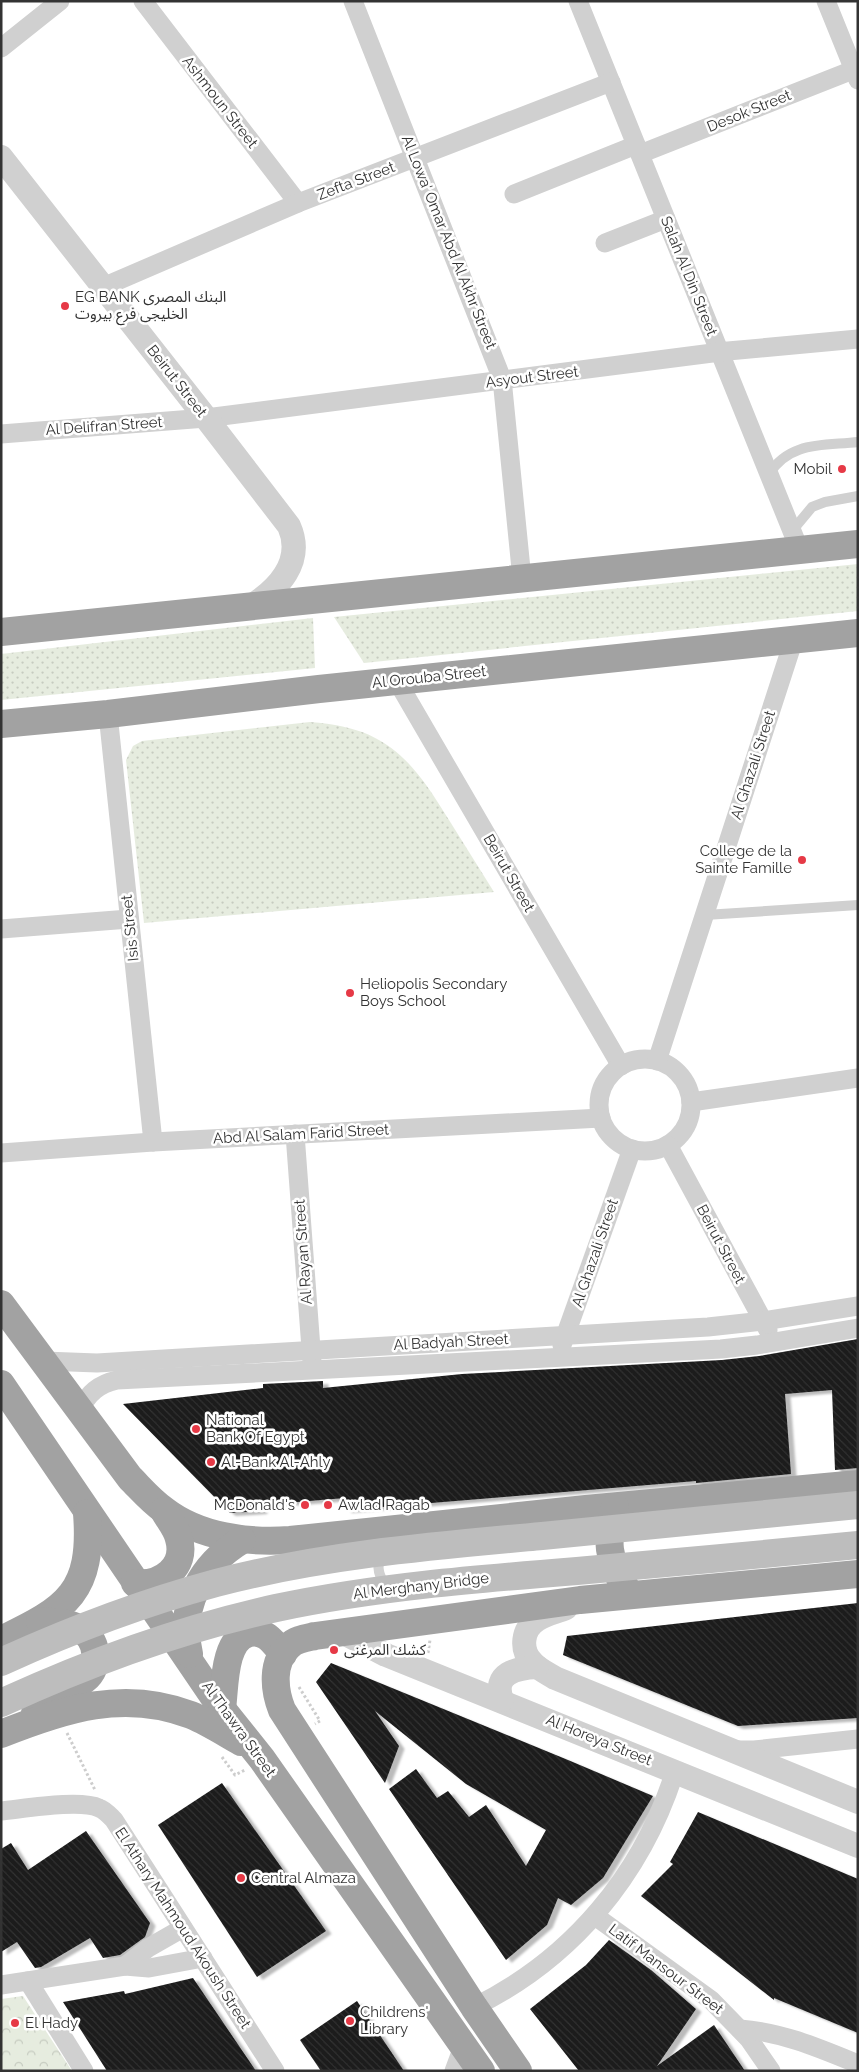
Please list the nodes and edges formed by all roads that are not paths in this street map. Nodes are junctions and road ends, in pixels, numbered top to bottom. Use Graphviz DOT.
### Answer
graph roads {
  1 [pos="60,1"];
  2 [pos="142,1"];
  3 [pos="353,1"];
  4 [pos="578,1"];
  5 [pos="826,1"];
  6 [pos="1,48"];
  7 [pos="856,72"];
  8 [pos="611,82"];
  9 [pos="638,150"];
  10 [pos="1,157"];
  11 [pos="415,158"];
  12 [pos="514,194"];
  13 [pos="298,203"];
  14 [pos="666,219"];
  15 [pos="605,243"];
  16 [pos="103,287"];
  17 [pos="858,339"];
  18 [pos="720,352"];
  19 [pos="502,380"];
  20 [pos="206,418"];
  21 [pos="1,434"];
  22 [pos="858,442"];
  23 [pos="769,474"];
  24 [pos="858,496"];
  25 [pos="796,541"];
  26 [pos="858,544"];
  27 [pos="522,579"];
  28 [pos="250,607"];
  29 [pos="1,632"];
  30 [pos="858,633"];
  31 [pos="794,640"];
  32 [pos="397,681"];
  33 [pos="108,714"];
  34 [pos="1,724"];
  35 [pos="858,905"];
  36 [pos="705,915"];
  37 [pos="129,919"];
  38 [pos="1,929"];
  39 [pos="657,1061"];
  40 [pos="621,1066"];
  41 [pos="858,1078"];
  42 [pos="691,1102"];
  43 [pos="601,1118"];
  44 [pos="295,1134"];
  45 [pos="153,1142"];
  46 [pos="668,1145"];
  47 [pos="632,1149"];
  48 [pos="1,1153"];
  49 [pos="1,1304"];
  50 [pos="858,1306"];
  51 [pos="763,1321"];
  52 [pos="858,1328"];
  53 [pos="566,1335"];
  54 [pos="775,1342"];
  55 [pos="311,1350"];
  56 [pos="558,1358"];
  57 [pos="44,1361"];
  58 [pos="312,1370"];
  59 [pos="1,1384"];
  60 [pos="80,1410"];
  61 [pos="858,1484"];
  62 [pos="858,1505"];
  63 [pos="615,1507"];
  64 [pos="586,1509"];
  65 [pos="164,1511"];
  66 [pos="87,1512"];
  67 [pos="562,1523"];
  68 [pos="524,1527"];
  69 [pos="242,1540"];
  70 [pos="858,1545"];
  71 [pos="858,1574"];
  72 [pos="135,1583"];
  73 [pos="558,1583"];
  74 [pos="630,1595"];
  75 [pos="577,1596"];
  76 [pos="40,1621"];
  77 [pos="342,1632"];
  78 [pos="1,1640"];
  79 [pos="283,1654"];
  80 [pos="190,1661"];
  81 [pos="1,1662"];
  82 [pos="537,1666"];
  83 [pos="502,1700"];
  84 [pos="1,1703"];
  85 [pos="222,1709"];
  86 [pos="13,1729"];
  87 [pos="858,1739"];
  88 [pos="1,1748"];
  89 [pos="254,1749"];
  90 [pos="729,1749"];
  91 [pos="676,1772"];
  92 [pos="858,1802"];
  93 [pos="1,1811"];
  94 [pos="858,1846"];
  95 [pos="595,1916"];
  96 [pos="183,1928"];
  97 [pos="203,1958"];
  98 [pos="125,1966"];
  99 [pos="28,1981"];
  100 [pos="1,1985"];
  101 [pos="474,2007"];
  102 [pos="740,2029"];
  103 [pos="464,2044"];
  104 [pos="858,2064"];
  105 [pos="84,2071"];
  106 [pos="275,2071"];
  107 [pos="454,2071"];
  108 [pos="481,2071"];
  109 [pos="518,2071"];
  110 [pos="772,2071"];
  1 -- 6 [label="street"];
  2 -- 13 [label="street, Ashmoun Street"];
  3 -- 11 [label="street, Al Lowa' Omar Abd Al Akhr Street"];
  4 -- 8 [label="street, Salah Al Din Street"];
  5 -- 7 [label="street"];
  7 -- 9 [label="street, Desok Street"];
  8 -- 9 [label="street, Salah Al Din Street"];
  8 -- 11 [label="street, Zefta Street"];
  9 -- 12 [label="street, Desok Street"];
  9 -- 14 [label="street, Salah Al Din Street"];
  10 -- 16 [label="street, Beirut Street"];
  11 -- 13 [label="street, Zefta Street"];
  11 -- 19 [label="street, Al Lowa' Omar Abd Al Akhr Street"];
  13 -- 16 [label="street, Zefta Street"];
  14 -- 15 [label="street"];
  14 -- 18 [label="street, Salah Al Din Street"];
  16 -- 20 [label="street, Beirut Street"];
  17 -- 18 [label="street, Asyout Street"];
  18 -- 19 [label="street, Asyout Street"];
  18 -- 23 [label="street, Salah Al Din Street"];
  19 -- 20 [label="street, Asyout Street"];
  19 -- 27 [label="street, Al Lowa' Omar Abd Al Akhr Street"];
  20 -- 21 [label="street, Al Delifran Street"];
  20 -- 28 [label="street, Beirut Street"];
  22 -- 23 [label="lane"];
  23 -- 25 [label="street, Salah Al Din Street"];
  24 -- 25 [label="lane"];
  25 -- 26 [label="highway"];
  25 -- 27 [label="highway"];
  27 -- 28 [label="highway"];
  28 -- 29 [label="highway"];
  30 -- 31 [label="highway, Al Orouba Street"];
  31 -- 32 [label="highway, Al Orouba Street"];
  31 -- 36 [label="street, Al Ghazali Street"];
  32 -- 33 [label="highway, Al Orouba Street"];
  32 -- 40 [label="street, Beirut Street"];
  33 -- 34 [label="highway, Al Orouba Street"];
  33 -- 37 [label="street, Isis Street"];
  35 -- 36 [label="lane"];
  36 -- 39 [label="street, Al Ghazali Street"];
  37 -- 38 [label="street"];
  37 -- 45 [label="street, Isis Street"];
  39 -- 40 [label="street"];
  39 -- 42 [label="street"];
  40 -- 43 [label="street"];
  41 -- 42 [label="street"];
  42 -- 46 [label="street"];
  43 -- 44 [label="street, Abd Al Salam Farid Street"];
  43 -- 47 [label="street"];
  44 -- 45 [label="street, Abd Al Salam Farid Street"];
  44 -- 55 [label="street, Al Rayan Street"];
  45 -- 48 [label="street, Abd Al Salam Farid Street"];
  46 -- 47 [label="street"];
  46 -- 51 [label="street, Beirut Street"];
  47 -- 53 [label="street, Al Ghazali Street"];
  49 -- 57 [label="highway"];
  50 -- 51 [label="street, Al Badyah Street"];
  51 -- 53 [label="street, Al Badyah Street"];
  51 -- 54 [label="street, Beirut Street"];
  52 -- 54 [label="street, Al Badyah Street"];
  53 -- 55 [label="street, Al Badyah Street"];
  53 -- 56 [label="street, Al Ghazali Street"];
  54 -- 56 [label="street, Al Badyah Street"];
  55 -- 57 [label="street, Al Badyah Street"];
  55 -- 58 [label="street, Al Rayan Street"];
  56 -- 58 [label="street, Al Badyah Street"];
  57 -- 60 [label="highway"];
  58 -- 60 [label="street, Al Badyah Street"];
  59 -- 66 [label="highway, Al Thawra Street"];
  60 -- 65 [label="highway"];
  61 -- 63 [label="highway"];
  62 -- 81 [label="main road, bridge"];
  63 -- 64 [label="highway"];
  63 -- 74 [label="highway"];
  64 -- 67 [label="lane"];
  64 -- 69 [label="highway"];
  65 -- 69 [label="highway"];
  65 -- 72 [label="highway"];
  66 -- 72 [label="highway, Al Thawra Street"];
  66 -- 76 [label="highway"];
  68 -- 73 [label="lane"];
  69 -- 80 [label="highway"];
  70 -- 84 [label="main road, Al Merghany Bridge, bridge"];
  71 -- 74 [label="highway"];
  72 -- 80 [label="highway, Al Thawra Street"];
  74 -- 75 [label="highway"];
  75 -- 77 [label="highway"];
  75 -- 82 [label="street"];
  76 -- 78 [label="highway"];
  76 -- 86 [label="highway"];
  77 -- 79 [label="highway"];
  77 -- 83 [label="street, Al Horeya Street"];
  79 -- 85 [label="highway"];
  79 -- 101 [label="highway"];
  80 -- 85 [label="highway, Al Thawra Street"];
  82 -- 83 [label="street"];
  82 -- 90 [label="street"];
  83 -- 91 [label="street, Al Horeya Street"];
  85 -- 89 [label="highway, Al Thawra Street"];
  86 -- 88 [label="highway"];
  86 -- 89 [label="highway"];
  87 -- 90 [label="street"];
  89 -- 103 [label="highway, Al Thawra Street"];
  90 -- 92 [label="street"];
  91 -- 94 [label="street, Al Horeya Street"];
  91 -- 95 [label="street"];
  93 -- 96 [label="street, El Athary Mahmoud Akoush Street"];
  95 -- 101 [label="street"];
  95 -- 102 [label="street, Latif Mansour Street"];
  96 -- 97 [label="street, El Athary Mahmoud Akoush Street"];
  96 -- 98 [label="street"];
  97 -- 98 [label="street"];
  97 -- 106 [label="street, El Athary Mahmoud Akoush Street"];
  98 -- 99 [label="street"];
  99 -- 100 [label="street"];
  99 -- 105 [label="street"];
  101 -- 109 [label="highway"];
  102 -- 104 [label="street"];
  102 -- 110 [label="street, Latif Mansour Street"];
  103 -- 107 [label="street"];
  103 -- 108 [label="highway, Al Thawra Street"];
}
